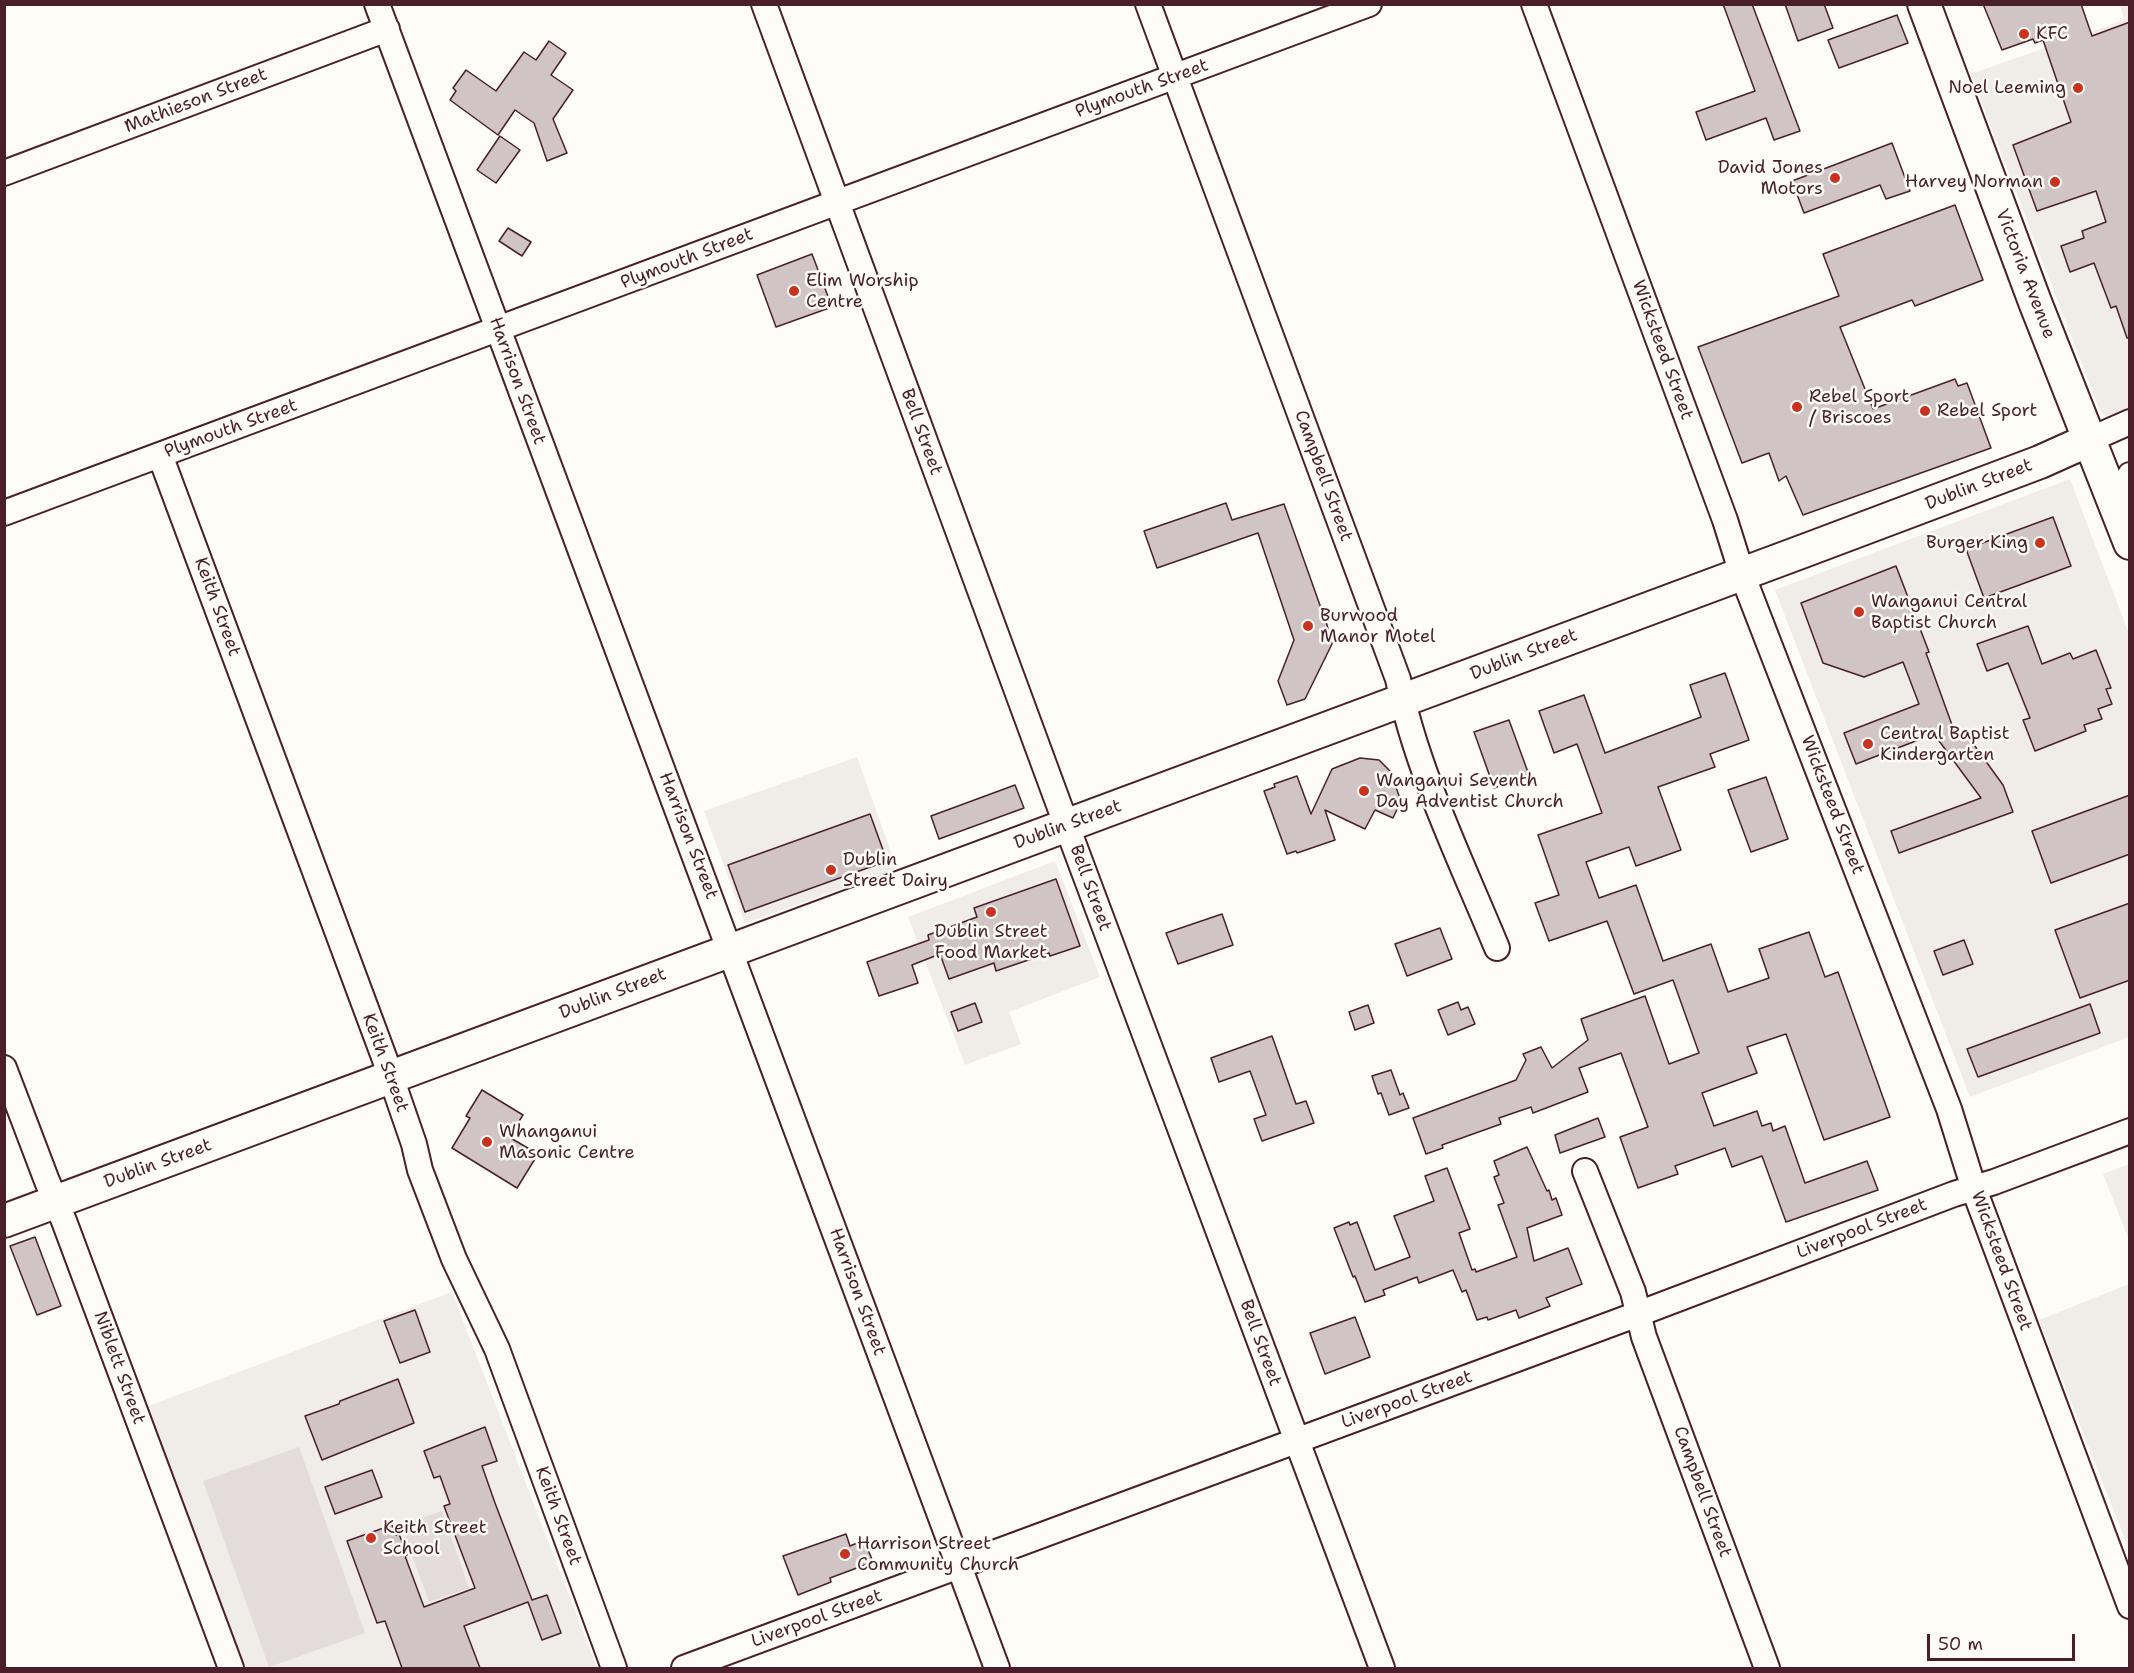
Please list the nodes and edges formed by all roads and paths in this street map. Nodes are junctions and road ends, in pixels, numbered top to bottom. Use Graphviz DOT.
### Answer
graph roads {
  1 [pos="378,4"];
  2 [pos="764,4"];
  3 [pos="1148,4"];
  4 [pos="1369,4"];
  5 [pos="1534,4"];
  6 [pos="1924,4"];
  7 [pos="387,29"];
  8 [pos="1175,77"];
  9 [pos="4,173"];
  10 [pos="836,203"];
  11 [pos="498,330"];
  12 [pos="2130,422"];
  13 [pos="2090,440"];
  14 [pos="160,455"];
  15 [pos="2130,475"];
  16 [pos="2114,502"];
  17 [pos="4,513"];
  18 [pos="2130,543"];
  19 [pos="1742,574"];
  20 [pos="1402,700"];
  21 [pos="1067,825"];
  22 [pos="1497,948"];
  23 [pos="729,951"];
  24 [pos="4,1068"];
  25 [pos="390,1078"];
  26 [pos="2130,1131"];
  27 [pos="1585,1171"];
  28 [pos="1974,1189"];
  29 [pos="56,1202"];
  30 [pos="4,1221"];
  31 [pos="1638,1314"];
  32 [pos="1296,1441"];
  33 [pos="959,1566"];
  34 [pos="2130,1606"];
  35 [pos="231,1668"];
  36 [pos="614,1668"];
  37 [pos="684,1668"];
  38 [pos="997,1668"];
  39 [pos="1382,1668"];
  40 [pos="1767,1668"];
  1 -- 7 [label="street, Harrison Street"];
  2 -- 10 [label="street, Bell Street"];
  3 -- 8 [label="street, Campbell Street"];
  4 -- 8 [label="street, Plymouth Street"];
  5 -- 19 [label="street, Wicksteed Street"];
  6 -- 13 [label="main road, Victoria Avenue"];
  7 -- 9 [label="street, Mathieson Street"];
  7 -- 11 [label="street, Harrison Street"];
  8 -- 10 [label="street, Plymouth Street"];
  8 -- 20 [label="street, Campbell Street"];
  10 -- 11 [label="street, Plymouth Street"];
  10 -- 21 [label="street, Bell Street"];
  11 -- 14 [label="street, Plymouth Street"];
  11 -- 23 [label="street, Harrison Street"];
  12 -- 13 [label="street, Dublin Street"];
  13 -- 16 [label="main road, Victoria Avenue"];
  13 -- 19 [label="main road, Dublin Street"];
  14 -- 17 [label="street, Plymouth Street"];
  14 -- 25 [label="street, Keith Street"];
  15 -- 16 [label="street"];
  16 -- 18 [label="main road, Victoria Avenue"];
  19 -- 20 [label="main road, Dublin Street"];
  19 -- 28 [label="street, Wicksteed Street"];
  20 -- 21 [label="main road, Dublin Street"];
  20 -- 22 [label="street, Campbell Street"];
  21 -- 23 [label="main road, Dublin Street"];
  21 -- 32 [label="street, Bell Street"];
  23 -- 25 [label="main road, Dublin Street"];
  23 -- 33 [label="street, Harrison Street"];
  24 -- 29 [label="street, Niblett Street"];
  25 -- 29 [label="main road, Dublin Street"];
  25 -- 36 [label="street, Keith Street"];
  26 -- 28 [label="street, Liverpool Street"];
  27 -- 31 [label="street, Campbell Street"];
  28 -- 31 [label="street, Liverpool Street"];
  28 -- 34 [label="street, Wicksteed Street"];
  29 -- 30 [label="main road, Dublin Street"];
  29 -- 35 [label="street, Niblett Street"];
  31 -- 32 [label="street, Liverpool Street"];
  31 -- 40 [label="street, Campbell Street"];
  32 -- 33 [label="street, Liverpool Street"];
  32 -- 39 [label="street, Bell Street"];
  33 -- 37 [label="street, Liverpool Street"];
  33 -- 38 [label="street, Harrison Street"];
}
